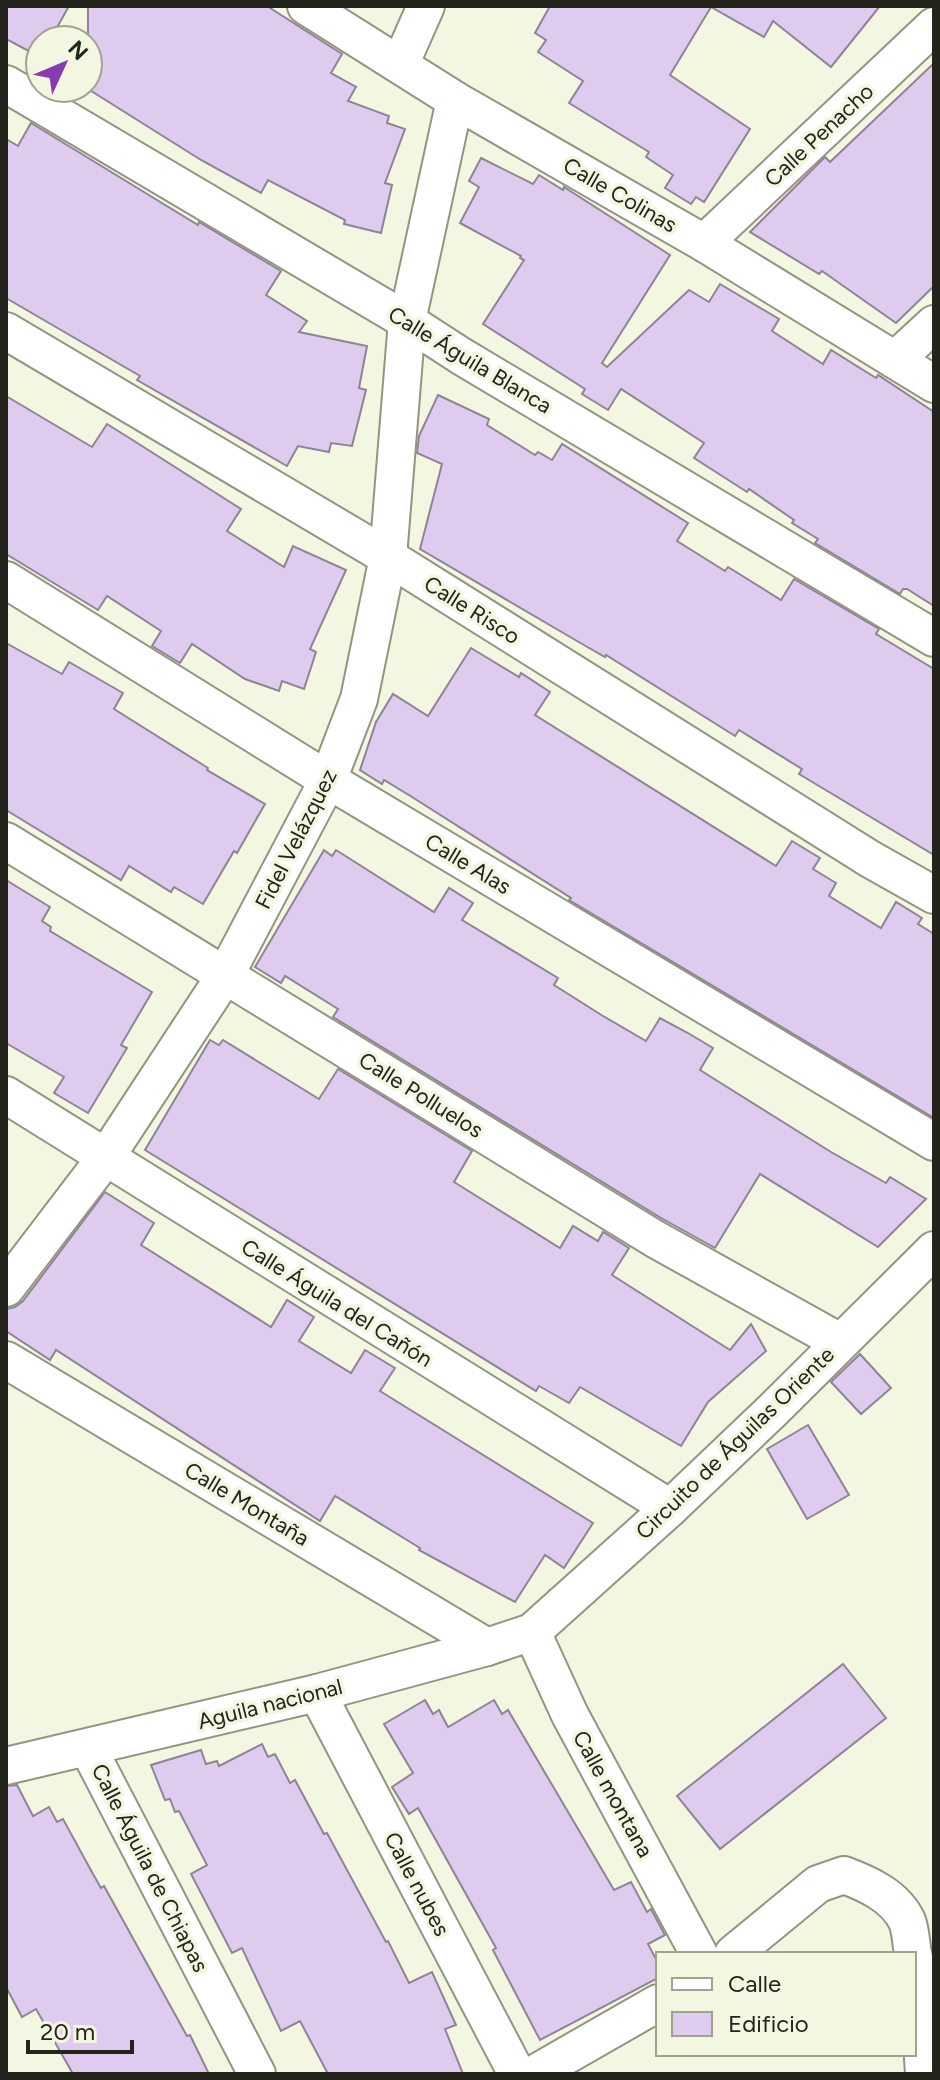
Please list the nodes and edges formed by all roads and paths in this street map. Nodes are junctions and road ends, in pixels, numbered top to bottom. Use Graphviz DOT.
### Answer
graph roads {
  1 [pos="306,6"];
  2 [pos="426,6"];
  3 [pos="934,26"];
  4 [pos="400,65"];
  5 [pos="6,84"];
  6 [pos="455,100"];
  7 [pos="704,243"];
  8 [pos="407,321"];
  9 [pos="934,324"];
  10 [pos="6,331"];
  11 [pos="895,360"];
  12 [pos="934,384"];
  13 [pos="388,557"];
  14 [pos="6,580"];
  15 [pos="934,638"];
  16 [pos="328,780"];
  17 [pos="6,841"];
  18 [pos="934,895"];
  19 [pos="226,974"];
  20 [pos="6,1095"];
  21 [pos="934,1142"];
  22 [pos="106,1157"];
  23 [pos="934,1250"];
  24 [pos="6,1288"];
  25 [pos="840,1342"];
  26 [pos="6,1360"];
  27 [pos="670,1508"];
  28 [pos="532,1632"];
  29 [pos="487,1647"];
  30 [pos="317,1693"];
  31 [pos="88,1748"];
  32 [pos="6,1766"];
  33 [pos="698,1952"];
  34 [pos="735,1952"];
  35 [pos="913,1952"];
  36 [pos="916,1967"];
  37 [pos="656,2004"];
  38 [pos="257,2074"];
  39 [pos="517,2074"];
  40 [pos="534,2074"];
  41 [pos="924,2074"];
  1 -- 4 [label="street, Calle Colinas"];
  2 -- 4 [label="street"];
  3 -- 7 [label="street, Calle Penacho"];
  4 -- 6 [label="street, Calle Colinas"];
  5 -- 8 [label="street, Calle Águila Blanca"];
  6 -- 7 [label="street, Calle Colinas"];
  6 -- 8 [label="street, Fidel Velázquez"];
  7 -- 11 [label="street, Calle Colinas"];
  8 -- 13 [label="street, Fidel Velázquez"];
  8 -- 15 [label="street, Calle Águila Blanca"];
  9 -- 11 [label="street"];
  10 -- 13 [label="street, Calle Risco"];
  11 -- 12 [label="street, Calle Colinas"];
  13 -- 16 [label="street, Fidel Velázquez"];
  13 -- 18 [label="street, Calle Risco"];
  14 -- 16 [label="street, Calle Alas"];
  16 -- 19 [label="street, Fidel Velázquez"];
  16 -- 21 [label="street, Calle Alas"];
  17 -- 19 [label="street, Calle Polluelos"];
  19 -- 22 [label="street, Fidel Velázquez"];
  19 -- 25 [label="street, Calle Polluelos"];
  20 -- 22 [label="street, Calle Águila del Cañón"];
  22 -- 24 [label="street, Fidel Velázquez"];
  22 -- 27 [label="street, Calle Águila del Cañón"];
  23 -- 25 [label="street, Circuito de Águilas Oriente"];
  25 -- 27 [label="street, Circuito de Águilas Oriente"];
  26 -- 29 [label="street, Calle Montaña"];
  27 -- 28 [label="street, Circuito de Águilas Oriente"];
  28 -- 29 [label="street, Aguila nacional"];
  28 -- 33 [label="street, Calle montana"];
  29 -- 30 [label="street, Aguila nacional"];
  30 -- 31 [label="street, Aguila nacional"];
  30 -- 39 [label="street, Calle nubes"];
  31 -- 32 [label="street, Aguila nacional"];
  31 -- 38 [label="street, Calle Águila de Chiapas"];
  34 -- 35 [label="street"];
  36 -- 41 [label="street"];
  37 -- 40 [label="street"];
}
